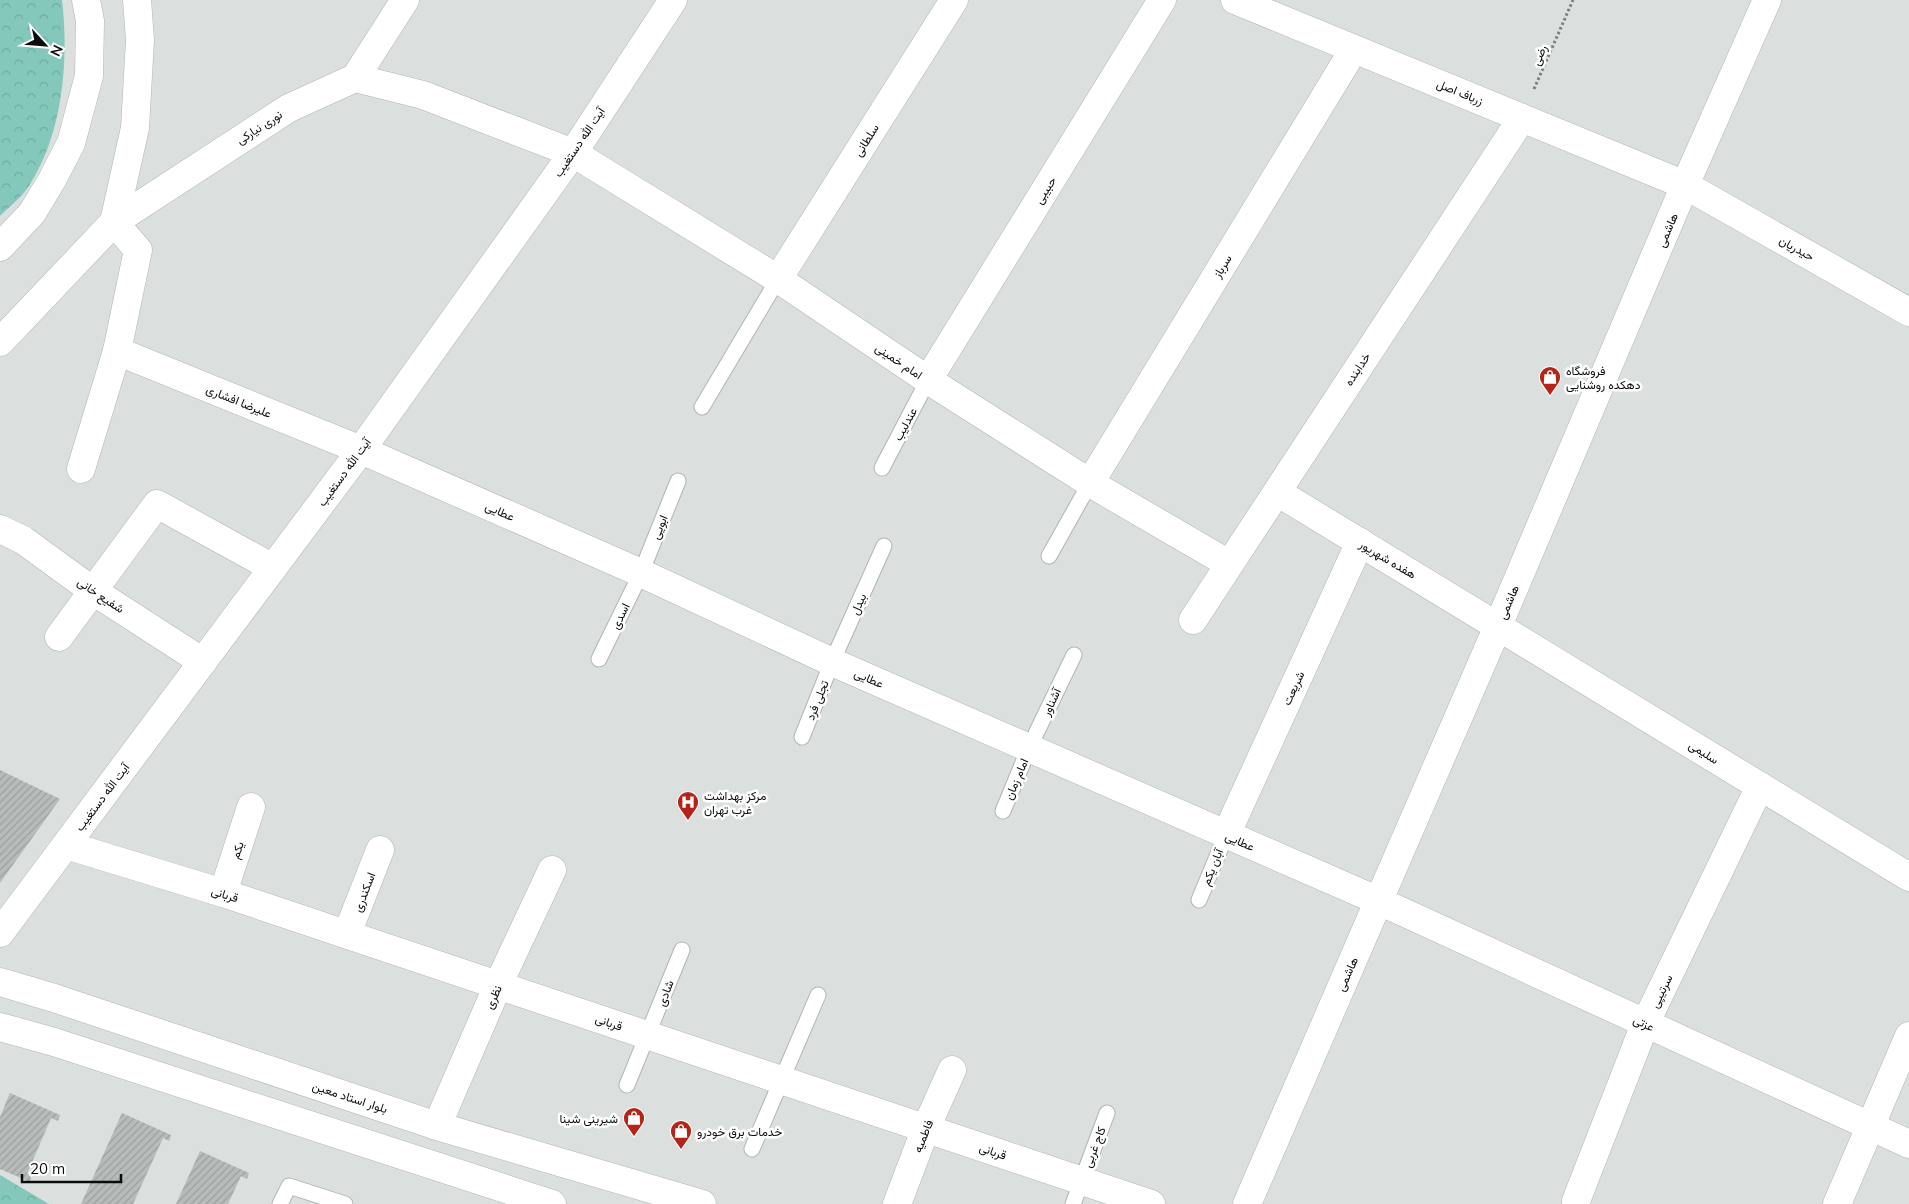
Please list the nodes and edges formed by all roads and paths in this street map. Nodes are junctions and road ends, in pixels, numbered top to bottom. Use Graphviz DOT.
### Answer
graph roads {
  1 [pos="86,0"];
  2 [pos="138,0"];
  3 [pos="405,0"];
  4 [pos="673,0"];
  5 [pos="954,0"];
  6 [pos="1162,0"];
  7 [pos="1572,0"];
  8 [pos="1767,0"];
  9 [pos="1248,2"];
  10 [pos="1354,49"];
  11 [pos="355,78"];
  12 [pos="1522,118"];
  13 [pos="573,153"];
  14 [pos="1686,185"];
  15 [pos="114,222"];
  16 [pos="0,247"];
  17 [pos="778,279"];
  18 [pos="1909,311"];
  19 [pos="0,342"];
  20 [pos="117,351"];
  21 [pos="928,380"];
  22 [pos="702,407"];
  23 [pos="361,450"];
  24 [pos="882,468"];
  25 [pos="81,469"];
  26 [pos="678,481"];
  27 [pos="1090,483"];
  28 [pos="1277,492"];
  29 [pos="0,529"];
  30 [pos="1360,542"];
  31 [pos="884,546"];
  32 [pos="1049,556"];
  33 [pos="1229,564"];
  34 [pos="273,568"];
  35 [pos="640,573"];
  36 [pos="93,591"];
  37 [pos="1193,620"];
  38 [pos="1498,626"];
  39 [pos="59,637"];
  40 [pos="1074,655"];
  41 [pos="598,659"];
  42 [pos="203,662"];
  43 [pos="832,662"];
  44 [pos="802,737"];
  45 [pos="1029,748"];
  46 [pos="1760,786"];
  47 [pos="251,807"];
  48 [pos="1003,811"];
  49 [pos="1226,834"];
  50 [pos="66,845"];
  51 [pos="380,850"];
  52 [pos="552,870"];
  53 [pos="1909,877"];
  54 [pos="223,893"];
  55 [pos="1199,900"];
  56 [pos="1379,901"];
  57 [pos="0,933"];
  58 [pos="347,934"];
  59 [pos="682,950"];
  60 [pos="0,982"];
  61 [pos="498,985"];
  62 [pos="818,995"];
  63 [pos="1645,1024"];
  64 [pos="0,1027"];
  65 [pos="649,1035"];
  66 [pos="1909,1036"];
  67 [pos="952,1070"];
  68 [pos="781,1080"];
  69 [pos="627,1085"];
  70 [pos="1107,1113"];
  71 [pos="437,1126"];
  72 [pos="1869,1126"];
  73 [pos="926,1128"];
  74 [pos="1909,1144"];
  75 [pos="752,1149"];
  76 [pos="1077,1192"];
  77 [pos="1576,1201"];
  78 [pos="280,1204"];
  79 [pos="346,1204"];
  80 [pos="552,1204"];
  81 [pos="702,1204"];
  82 [pos="897,1204"];
  83 [pos="1151,1204"];
  84 [pos="1247,1204"];
  85 [pos="1837,1204"];
  1 -- 16 [label="street"];
  2 -- 15 [label="street"];
  3 -- 11 [label="street"];
  4 -- 13 [label="street, آیت الله دستغیب"];
  5 -- 17 [label="street, سلطانی"];
  6 -- 21 [label="street, حبیبی"];
  7 -- 12 [label="path, رضی"];
  8 -- 14 [label="street, هاشمی"];
  9 -- 10 [label="street, زرباف اصل"];
  10 -- 12 [label="street, زرباف اصل"];
  10 -- 27 [label="street, سرباز"];
  11 -- 13 [label="street"];
  11 -- 15 [label="street, نوری نیارکی"];
  12 -- 14 [label="street, زرباف اصل"];
  12 -- 28 [label="street, خدابنده"];
  13 -- 17 [label="street, امام خمینی"];
  13 -- 23 [label="street, آیت الله دستغیب"];
  14 -- 18 [label="street, حیدریان"];
  14 -- 38 [label="street, هاشمی"];
  15 -- 19 [label="street, نوری نیارکی"];
  15 -- 20 [label="street"];
  17 -- 21 [label="street, امام خمینی"];
  17 -- 22 [label="lane"];
  20 -- 23 [label="street, علیرضا افشاری"];
  20 -- 25 [label="street"];
  21 -- 24 [label="lane, عندلیب"];
  21 -- 27 [label="street, امام خمینی"];
  23 -- 34 [label="street, آیت الله دستغیب"];
  23 -- 35 [label="street, عطایی"];
  26 -- 35 [label="lane, ابویی"];
  27 -- 32 [label="lane"];
  27 -- 33 [label="street, امام خمینی"];
  28 -- 30 [label="street, هفده شهریور"];
  28 -- 33 [label="street, خدابنده"];
  29 -- 36 [label="street, شفیع خانی"];
  30 -- 38 [label="street, هفده شهریور"];
  30 -- 49 [label="street, شریعت"];
  31 -- 43 [label="lane, بیدل"];
  33 -- 37 [label="street, خدابنده"];
  34 -- 36 [label="street"];
  34 -- 42 [label="street, آیت الله دستغیب"];
  35 -- 41 [label="lane, اسدی"];
  35 -- 43 [label="street, عطایی"];
  36 -- 39 [label="street"];
  36 -- 42 [label="street, شفیع خانی"];
  38 -- 46 [label="street, سلیمی"];
  38 -- 56 [label="street, هاشمی"];
  40 -- 45 [label="lane, آشناور"];
  42 -- 50 [label="street, آیت الله دستغیب"];
  43 -- 44 [label="lane, تجلی فرد"];
  43 -- 45 [label="street, عطایی"];
  45 -- 48 [label="lane, امام زمان"];
  45 -- 49 [label="street, عطایی"];
  46 -- 53 [label="street, سلیمی"];
  46 -- 63 [label="street, سرتیپی"];
  47 -- 54 [label="street, یکم"];
  49 -- 55 [label="lane, آبان یکم"];
  49 -- 56 [label="street, عطایی"];
  50 -- 54 [label="street, قربانی"];
  50 -- 57 [label="street, آیت الله دستغیب"];
  51 -- 58 [label="street, اسکندری"];
  52 -- 61 [label="street, نظری"];
  54 -- 58 [label="street, قربانی"];
  56 -- 63 [label="street, عزتی"];
  56 -- 84 [label="street, هاشمی"];
  58 -- 61 [label="street, قربانی"];
  59 -- 65 [label="lane, شادی"];
  60 -- 71 [label="street, بلوار استاد معین"];
  61 -- 65 [label="street, قربانی"];
  61 -- 71 [label="street, نظری"];
  62 -- 68 [label="lane"];
  63 -- 72 [label="street, عزتی"];
  63 -- 77 [label="street, سرتیپی"];
  64 -- 80 [label="street"];
  65 -- 68 [label="street, قربانی"];
  65 -- 69 [label="lane, شادی"];
  66 -- 72 [label="street"];
  67 -- 73 [label="street, فاطمیه"];
  68 -- 73 [label="street, قربانی"];
  68 -- 75 [label="lane"];
  70 -- 76 [label="lane, کاج غربی"];
  71 -- 81 [label="street, بلوار استاد معین"];
  72 -- 74 [label="street, عزتی"];
  72 -- 85 [label="street"];
  73 -- 76 [label="street, قربانی"];
  73 -- 82 [label="street, فاطمیه"];
  76 -- 83 [label="street, قربانی"];
  78 -- 79 [label="lane"];
}
